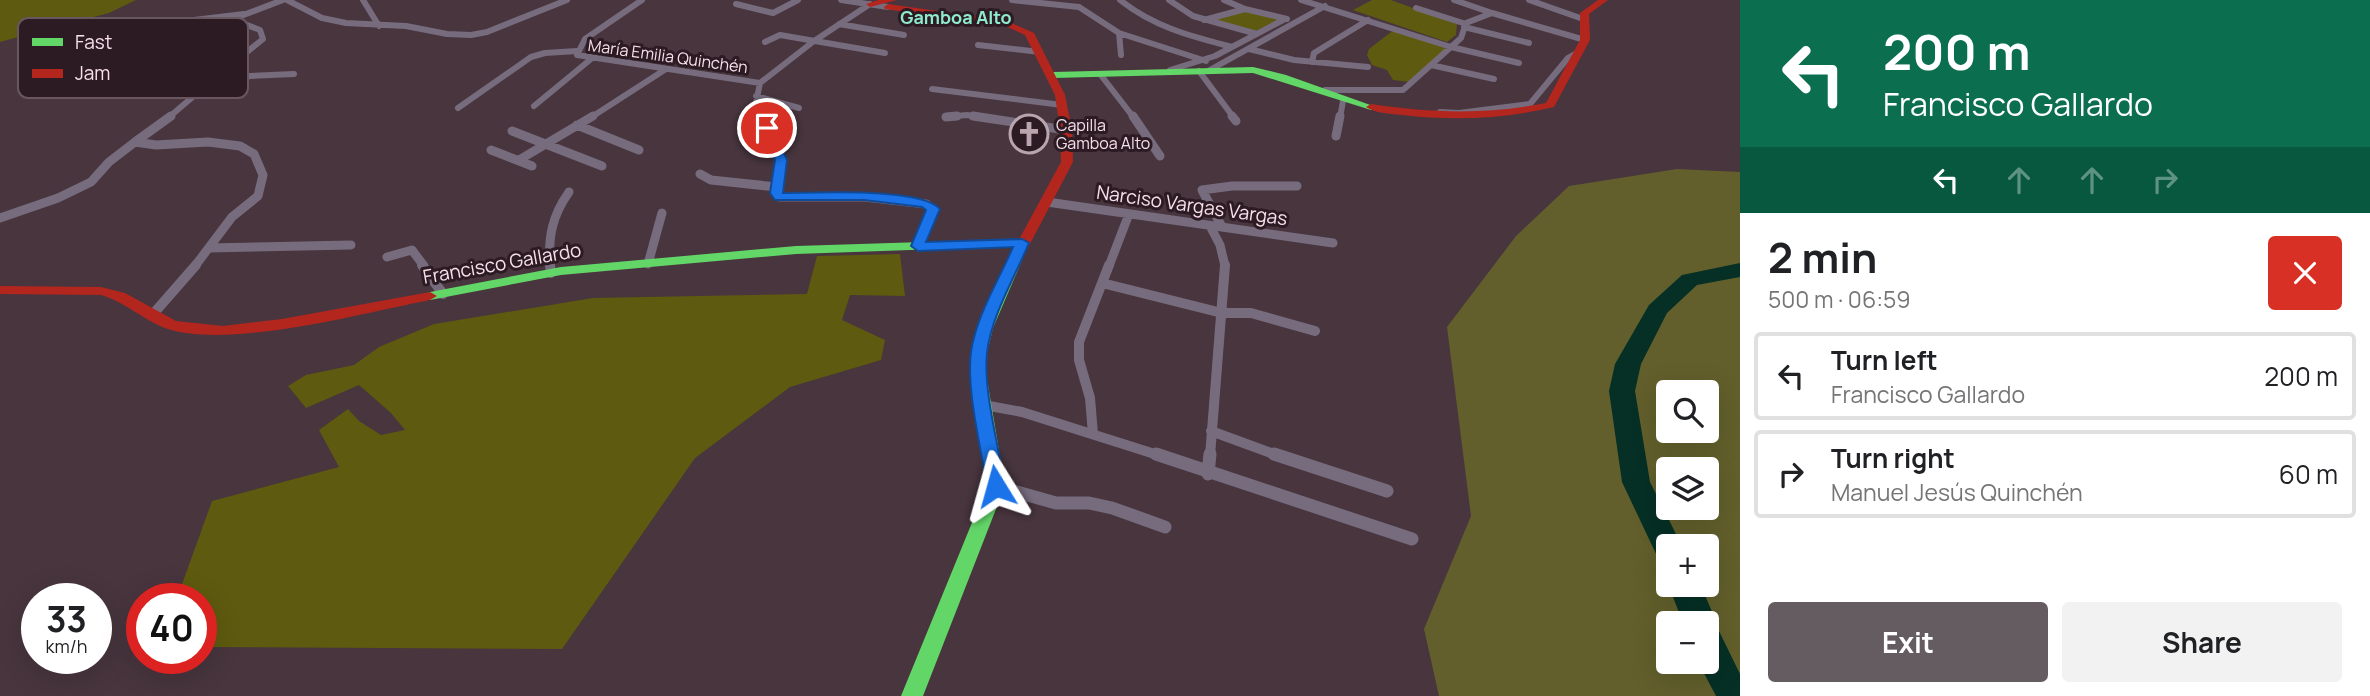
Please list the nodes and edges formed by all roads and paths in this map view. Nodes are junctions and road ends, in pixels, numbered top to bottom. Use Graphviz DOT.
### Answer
graph roads {
  1 [pos="285,0"];
  2 [pos="363,0"];
  3 [pos="567,0"];
  4 [pos="642,0"];
  5 [pos="798,0"];
  6 [pos="846,0"];
  7 [pos="1012,0"];
  8 [pos="1087,0"];
  9 [pos="1120,0"];
  10 [pos="1169,0"];
  11 [pos="1224,0"];
  12 [pos="1301,0"];
  13 [pos="1454,0"];
  14 [pos="1529,0"];
  15 [pos="1604,0"];
  16 [pos="894,2"];
  17 [pos="1465,2"];
  18 [pos="736,4"];
  19 [pos="870,4"];
  20 [pos="1325,6"];
  21 [pos="1079,7"];
  22 [pos="1416,8"];
  23 [pos="1245,9"];
  24 [pos="1492,13"];
  25 [pos="244,15"];
  26 [pos="217,18"];
  27 [pos="240,18"];
  28 [pos="1285,19"];
  29 [pos="1297,19"];
  30 [pos="1583,19"];
  31 [pos="1203,20"];
  32 [pos="1367,20"];
  33 [pos="839,24"];
  34 [pos="248,25"];
  35 [pos="379,26"];
  36 [pos="1465,26"];
  37 [pos="1119,33"];
  38 [pos="1257,34"];
  39 [pos="904,35"];
  40 [pos="814,41"];
  41 [pos="765,42"];
  42 [pos="1529,43"];
  43 [pos="978,45"];
  44 [pos="1583,46"];
  45 [pos="1232,47"];
  46 [pos="1451,47"];
  47 [pos="1249,49"];
  48 [pos="248,51"];
  49 [pos="577,51"];
  50 [pos="1040,52"];
  51 [pos="885,53"];
  52 [pos="1121,54"];
  53 [pos="591,59"];
  54 [pos="1312,62"];
  55 [pos="1518,63"];
  56 [pos="1431,65"];
  57 [pos="1204,67"];
  58 [pos="1368,67"];
  59 [pos="666,69"];
  60 [pos="294,74"];
  61 [pos="1100,74"];
  62 [pos="1053,75"];
  63 [pos="248,77"];
  64 [pos="1494,79"];
  65 [pos="760,83"];
  66 [pos="932,89"];
  67 [pos="1325,90"];
  68 [pos="756,96"];
  69 [pos="194,98"];
  70 [pos="1343,101"];
  71 [pos="1062,105"];
  72 [pos="534,106"];
  73 [pos="458,108"];
  74 [pos="799,108"];
  75 [pos="1440,112"];
  76 [pos="946,117"];
  77 [pos="1236,121"];
  78 [pos="577,125"];
  79 [pos="1066,130"];
  80 [pos="512,131"];
  81 [pos="1336,136"];
  82 [pos="135,142"];
  83 [pos="546,143"];
  84 [pos="491,150"];
  85 [pos="639,150"];
  86 [pos="1160,156"];
  87 [pos="519,160"];
  88 [pos="532,166"];
  89 [pos="602,166"];
  90 [pos="700,174"];
  91 [pos="1297,186"];
  92 [pos="777,187"];
  93 [pos="569,192"];
  94 [pos="1047,202"];
  95 [pos="662,213"];
  96 [pos="1129,214"];
  97 [pos="0,218"];
  98 [pos="1216,227"];
  99 [pos="1022,243"];
  100 [pos="1333,243"];
  101 [pos="351,245"];
  102 [pos="918,246"];
  103 [pos="209,248"];
  104 [pos="387,257"];
  105 [pos="648,264"];
  106 [pos="551,273"];
  107 [pos="1102,283"];
  108 [pos="0,290"];
  109 [pos="443,294"];
  110 [pos="154,313"];
  111 [pos="1222,313"];
  112 [pos="1315,331"];
  113 [pos="984,405"];
  114 [pos="1211,432"];
  115 [pos="1093,434"];
  116 [pos="1208,474"];
  117 [pos="996,486"];
  118 [pos="1387,491"];
  119 [pos="1165,527"];
  120 [pos="1412,539"];
  121 [pos="912,696"];
  1 -- 25 [label="street"];
  1 -- 35 [label="street"];
  2 -- 35 [label="street"];
  3 -- 35 [label="street"];
  4 -- 49 [label="street, María Emilia Quinchén"];
  5 -- 18 [label="street"];
  6 -- 19 [label="street"];
  7 -- 21 [label="street"];
  8 -- 21 [label="street"];
  9 -- 45 [label="street"];
  10 -- 31 [label="street"];
  11 -- 23 [label="street"];
  12 -- 20 [label="street"];
  13 -- 17 [label="street"];
  14 -- 30 [label="street"];
  15 -- 30 [label="street"];
  16 -- 19 [label="street"];
  16 -- 50 [label="street"];
  17 -- 24 [label="street"];
  19 -- 33 [label="street"];
  20 -- 29 [label="street"];
  20 -- 32 [label="street"];
  21 -- 37 [label="street"];
  22 -- 36 [label="street"];
  23 -- 28 [label="street"];
  23 -- 31 [label="street"];
  24 -- 36 [label="street"];
  24 -- 44 [label="street"];
  25 -- 26 [label="street"];
  25 -- 27 [label="street"];
  28 -- 29 [label="street"];
  28 -- 38 [label="street"];
  29 -- 47 [label="street"];
  30 -- 44 [label="street"];
  31 -- 38 [label="street"];
  32 -- 46 [label="street"];
  32 -- 54 [label="street"];
  33 -- 39 [label="street"];
  33 -- 40 [label="street"];
  34 -- 48 [label="street"];
  36 -- 42 [label="street"];
  36 -- 46 [label="street"];
  37 -- 52 [label="street"];
  37 -- 57 [label="street"];
  38 -- 45 [label="street"];
  40 -- 41 [label="street"];
  40 -- 51 [label="street"];
  40 -- 65 [label="street"];
  43 -- 50 [label="street"];
  44 -- 70 [label="street"];
  44 -- 75 [label="street"];
  45 -- 57 [label="street"];
  46 -- 55 [label="street"];
  46 -- 56 [label="street"];
  47 -- 54 [label="street"];
  47 -- 57 [label="street"];
  49 -- 53 [label="street, María Emilia Quinchén"];
  49 -- 73 [label="street"];
  50 -- 62 [label="street"];
  53 -- 59 [label="street, María Emilia Quinchén"];
  53 -- 72 [label="street"];
  54 -- 58 [label="street"];
  56 -- 64 [label="street"];
  56 -- 67 [label="street"];
  57 -- 61 [label="street"];
  57 -- 70 [label="street"];
  57 -- 77 [label="street"];
  59 -- 65 [label="street, María Emilia Quinchén"];
  59 -- 78 [label="street"];
  60 -- 63 [label="street"];
  61 -- 62 [label="street"];
  61 -- 86 [label="street"];
  62 -- 71 [label="street"];
  65 -- 68 [label="street"];
  66 -- 71 [label="street"];
  68 -- 74 [label="street"];
  68 -- 92 [label="street"];
  69 -- 82 [label="street"];
  70 -- 81 [label="street"];
  71 -- 79 [label="street"];
  76 -- 79 [label="street"];
  78 -- 83 [label="street"];
  78 -- 85 [label="street"];
  79 -- 94 [label="street"];
  80 -- 83 [label="street"];
  82 -- 97 [label="street"];
  82 -- 103 [label="street"];
  83 -- 87 [label="street"];
  83 -- 89 [label="street"];
  84 -- 87 [label="street"];
  87 -- 88 [label="street"];
  90 -- 92 [label="street"];
  91 -- 98 [label="street"];
  92 -- 102 [label="street"];
  93 -- 106 [label="street"];
  94 -- 96 [label="street, Narciso Vargas Vargas"];
  94 -- 99 [label="street"];
  95 -- 105 [label="street"];
  96 -- 98 [label="street, Narciso Vargas Vargas"];
  96 -- 107 [label="street"];
  98 -- 100 [label="street, Narciso Vargas Vargas"];
  98 -- 111 [label="street"];
  99 -- 102 [label="street, Francisco Gallardo"];
  99 -- 113 [label="street"];
  101 -- 103 [label="street"];
  102 -- 105 [label="street, Francisco Gallardo"];
  103 -- 110 [label="street"];
  104 -- 109 [label="street"];
  105 -- 106 [label="street, Francisco Gallardo"];
  106 -- 109 [label="street, Francisco Gallardo"];
  107 -- 111 [label="street"];
  107 -- 115 [label="street"];
  108 -- 110 [label="street, Francisco Gallardo"];
  109 -- 110 [label="street, Francisco Gallardo"];
  111 -- 112 [label="street"];
  111 -- 114 [label="street"];
  113 -- 115 [label="street"];
  113 -- 117 [label="street"];
  114 -- 116 [label="street"];
  114 -- 118 [label="street"];
  115 -- 116 [label="street"];
  116 -- 120 [label="street"];
  117 -- 119 [label="street"];
  117 -- 121 [label="street"];
}
